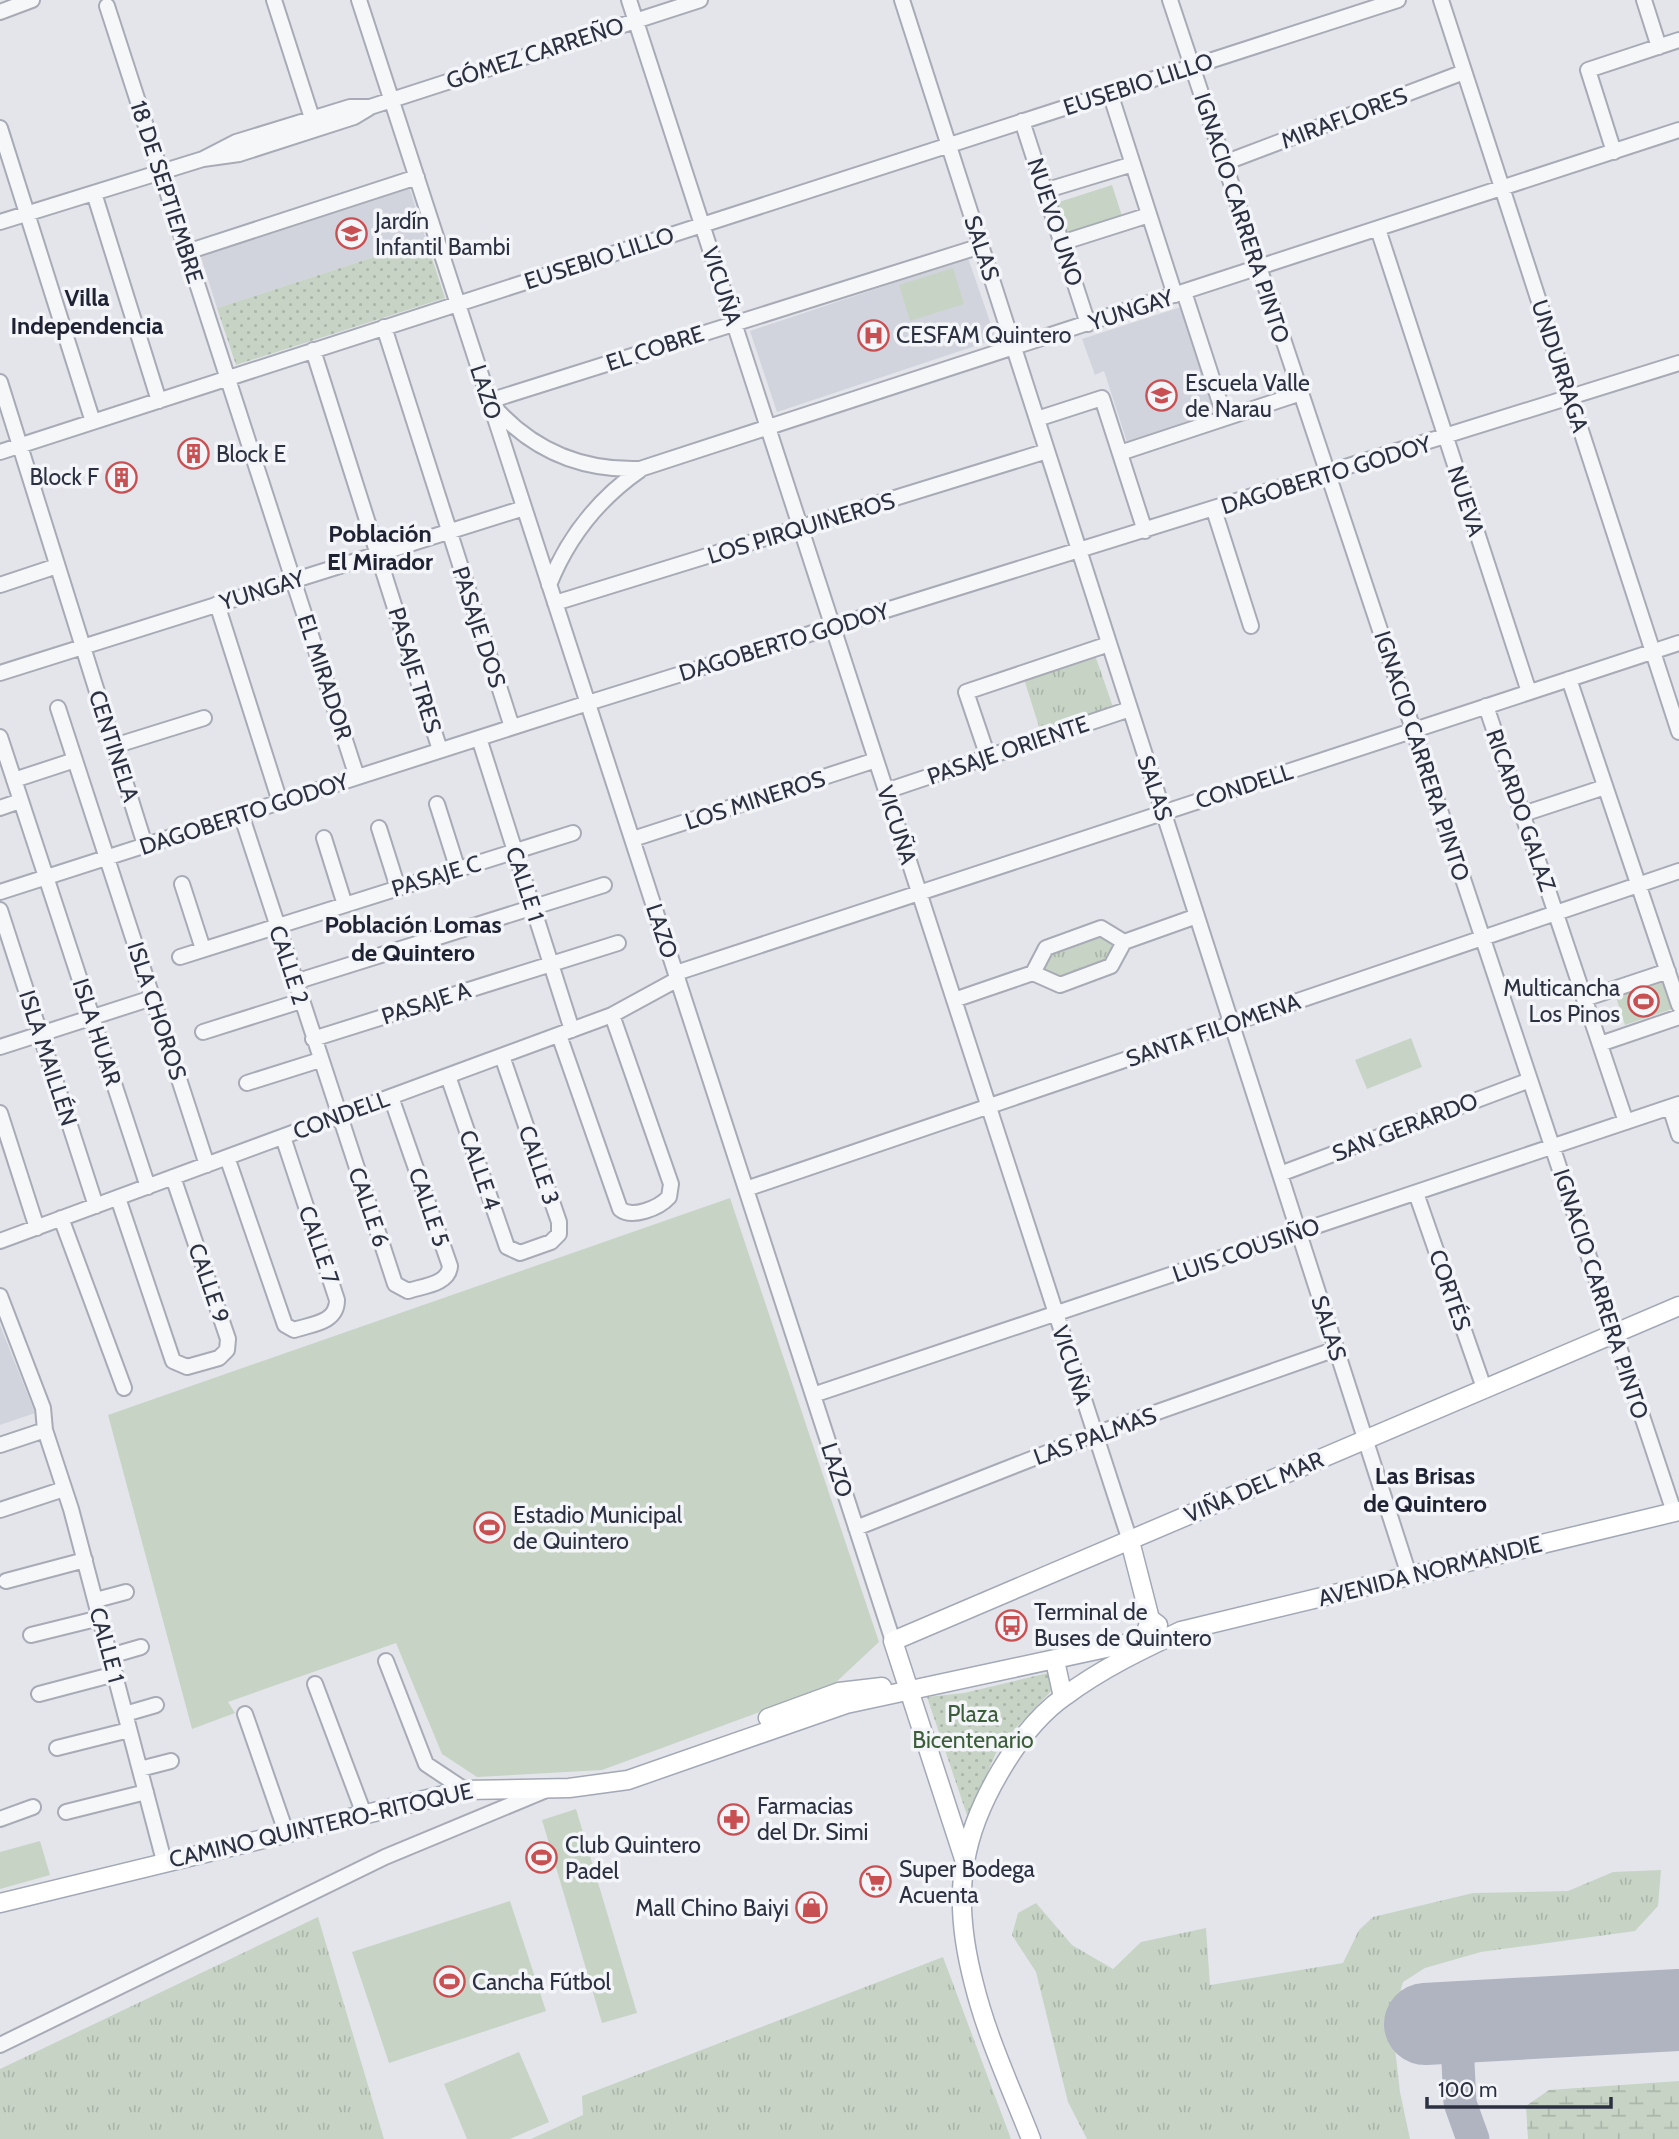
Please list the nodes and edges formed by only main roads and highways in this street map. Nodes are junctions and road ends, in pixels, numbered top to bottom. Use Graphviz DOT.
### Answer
graph roads {
  1 [pos="1679,1306"];
  2 [pos="1676,1512"];
  3 [pos="1130,1541"];
  4 [pos="1150,1619"];
  5 [pos="1181,1631"];
  6 [pos="893,1641"];
  7 [pos="1055,1661"];
  8 [pos="910,1689"];
  9 [pos="839,1692"];
  10 [pos="1063,1697"];
  11 [pos="821,1712"];
  12 [pos="646,1775"];
  13 [pos="965,1862"];
  14 [pos="0,1903"];
  15 [pos="1031,2139"];
  1 -- 3 [label="main road, VIÑA DEL MAR"];
  2 -- 5 [label="main road, AVENIDA NORMANDIE"];
  3 -- 4 [label="main road, VICUÑA"];
  3 -- 6 [label="main road, VIÑA DEL MAR"];
  4 -- 5 [label="main road"];
  4 -- 7 [label="main road, CAMINO QUINTERO-RITOQUE"];
  5 -- 10 [label="main road, AVENIDA NORMANDIE"];
  6 -- 8 [label="main road, LAZO"];
  7 -- 8 [label="main road, CAMINO QUINTERO-RITOQUE"];
  7 -- 10 [label="main road"];
  8 -- 9 [label="main road, CAMINO QUINTERO-RITOQUE"];
  8 -- 11 [label="main road, CAMINO QUINTERO-RITOQUE"];
  8 -- 13 [label="main road, LAZO"];
  9 -- 11 [label="main road"];
  9 -- 12 [label="main road, CAMINO QUINTERO-RITOQUE"];
  10 -- 13 [label="main road, AVENIDA NORMANDIE"];
  11 -- 12 [label="main road, CAMINO QUINTERO-RITOQUE"];
  12 -- 14 [label="main road, CAMINO QUINTERO-RITOQUE"];
  13 -- 15 [label="main road"];
}
